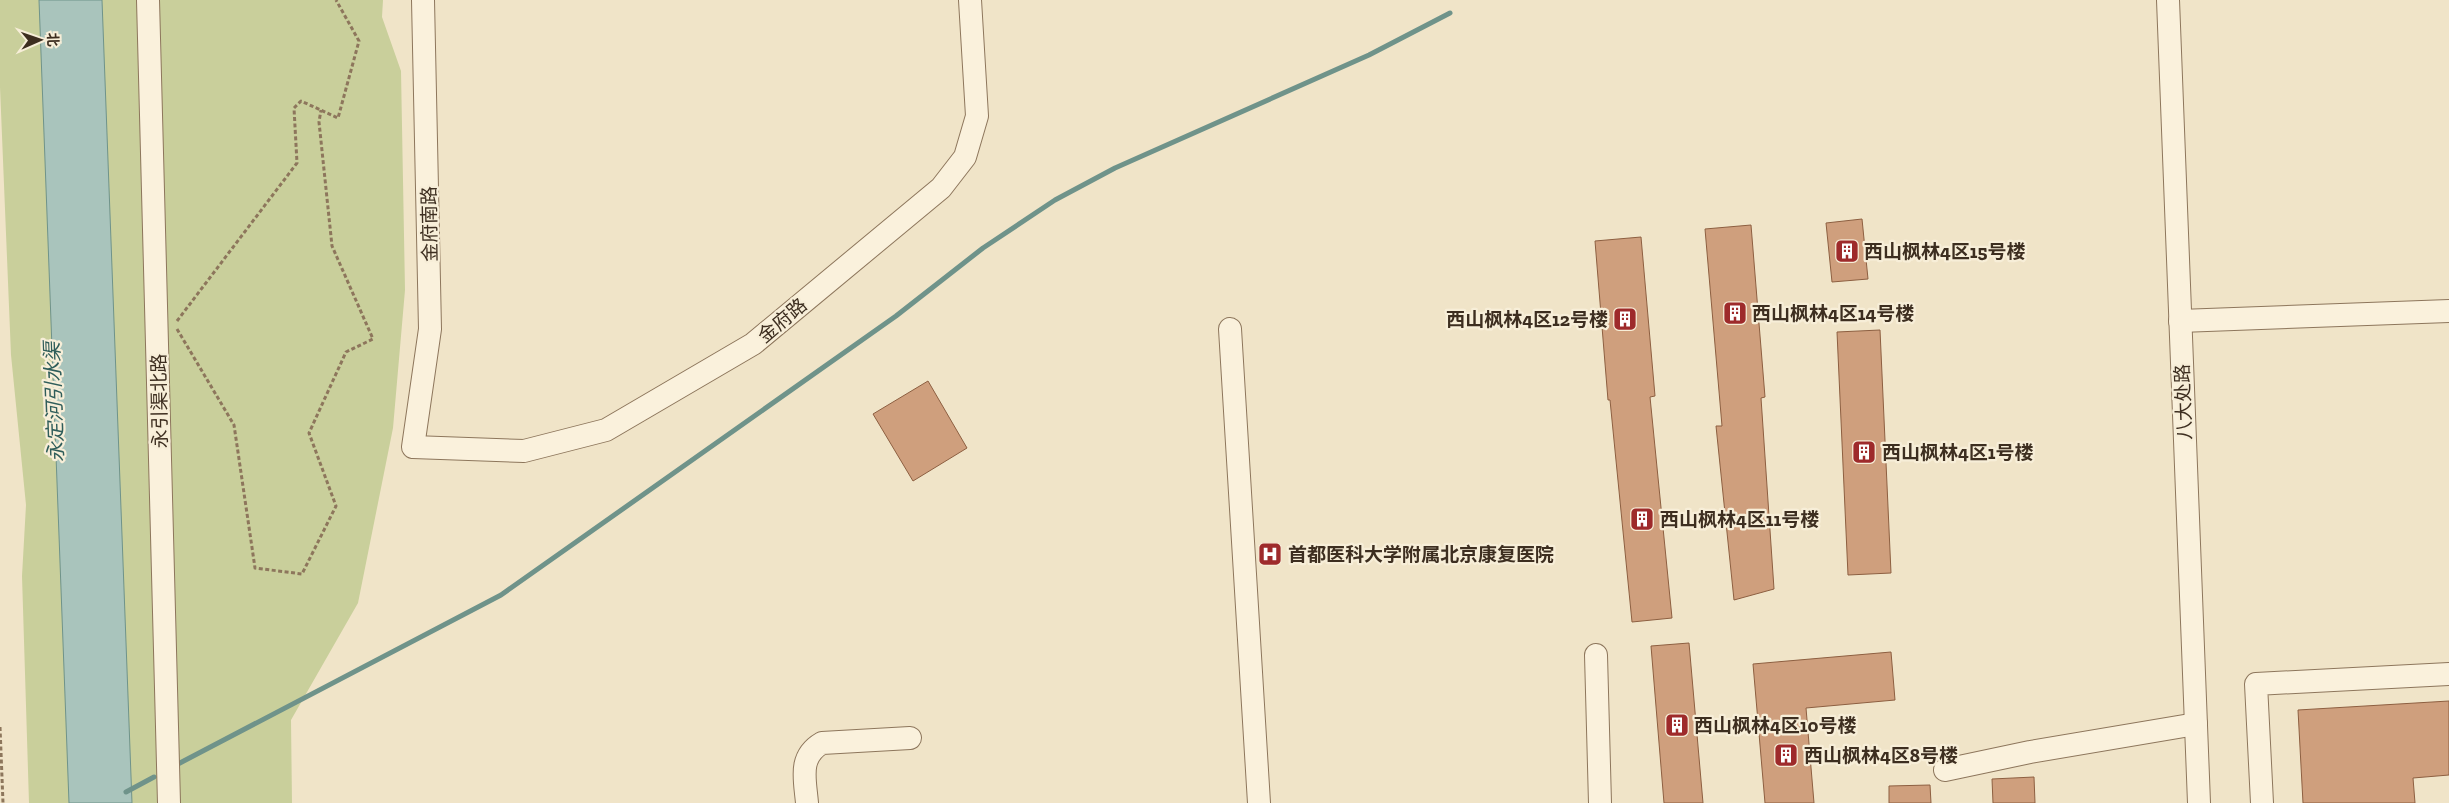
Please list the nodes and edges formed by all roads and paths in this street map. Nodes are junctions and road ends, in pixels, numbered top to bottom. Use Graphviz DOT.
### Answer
graph roads {
  1 [pos="148,0"];
  2 [pos="336,0"];
  3 [pos="424,0"];
  4 [pos="970,0"];
  5 [pos="2168,0"];
  6 [pos="321,110"];
  7 [pos="2449,311"];
  8 [pos="2180,321"];
  9 [pos="1230,329"];
  10 [pos="413,447"];
  11 [pos="1596,655"];
  12 [pos="2449,674"];
  13 [pos="2196,724"];
  14 [pos="0,727"];
  15 [pos="910,738"];
  16 [pos="1946,770"];
  17 [pos="3,803"];
  18 [pos="169,803"];
  19 [pos="807,803"];
  20 [pos="1258,803"];
  21 [pos="1600,803"];
  22 [pos="2199,803"];
  23 [pos="2262,803"];
  1 -- 18 [label="street, 永引渠北路"];
  2 -- 6 [label="path"];
  3 -- 10 [label="street, 金府南路"];
  4 -- 10 [label="street, 金府路"];
  5 -- 8 [label="street, 八大处路"];
  6 -- 6 [label="path"];
  7 -- 8 [label="street"];
  8 -- 13 [label="street, 八大处路"];
  9 -- 20 [label="street"];
  11 -- 21 [label="street"];
  12 -- 23 [label="street"];
  13 -- 16 [label="street"];
  13 -- 22 [label="street, 八大处路"];
  14 -- 17 [label="path"];
  15 -- 19 [label="street"];
}
